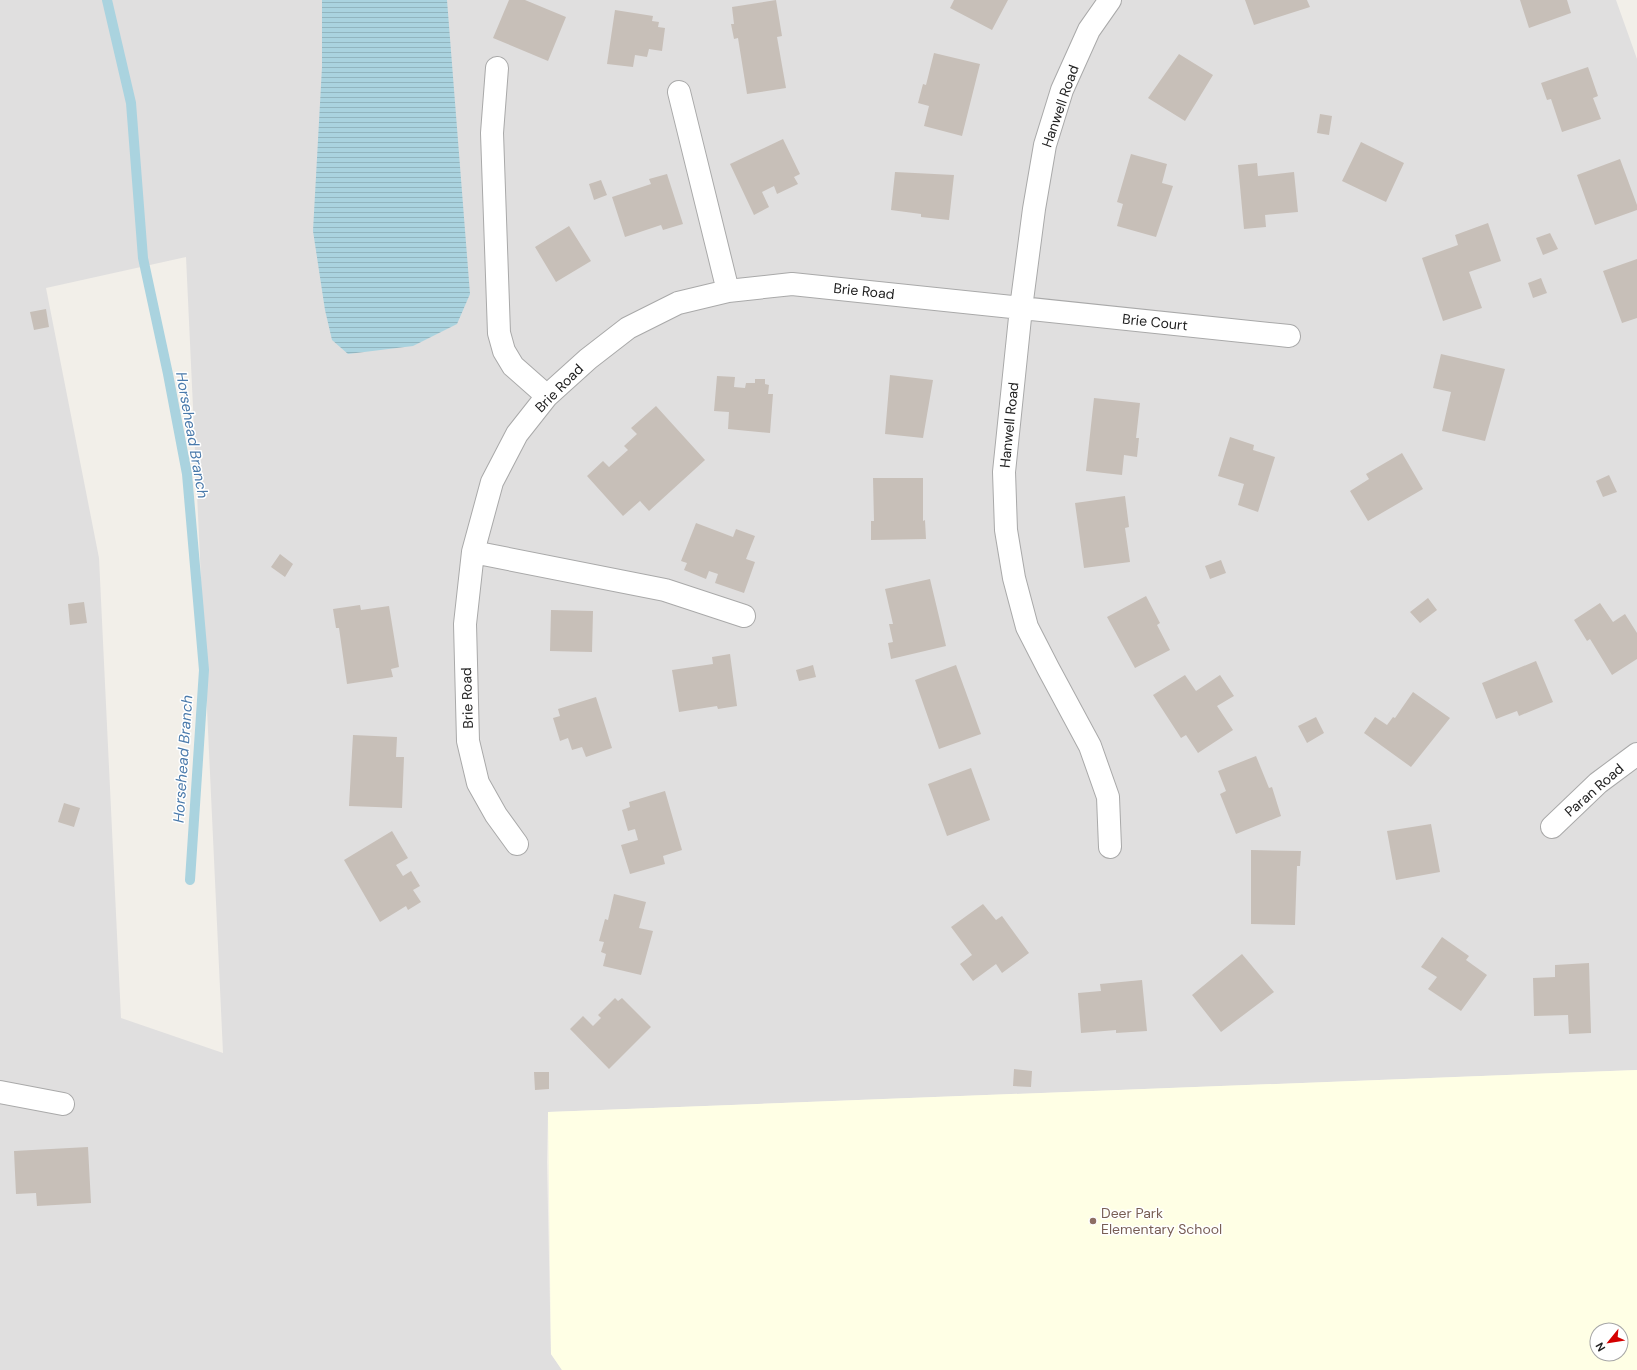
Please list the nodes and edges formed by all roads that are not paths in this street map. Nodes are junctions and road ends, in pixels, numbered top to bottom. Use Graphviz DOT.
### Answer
graph roads {
  1 [pos="1110,0"];
  2 [pos="497,68"];
  3 [pos="679,92"];
  4 [pos="728,291"];
  5 [pos="1021,308"];
  6 [pos="1289,336"];
  7 [pos="547,396"];
  8 [pos="472,552"];
  9 [pos="744,616"];
  10 [pos="1637,754"];
  11 [pos="1552,827"];
  12 [pos="516,844"];
  13 [pos="1110,847"];
  14 [pos="0,1092"];
  15 [pos="63,1104"];
  1 -- 5 [label="street, Hanwell Road"];
  2 -- 7 [label="street"];
  3 -- 4 [label="street"];
  4 -- 5 [label="street, Brie Road"];
  4 -- 7 [label="street, Brie Road"];
  5 -- 6 [label="street, Brie Court"];
  5 -- 13 [label="street, Hanwell Road"];
  7 -- 8 [label="street, Brie Road"];
  8 -- 9 [label="street"];
  8 -- 12 [label="street, Brie Road"];
  10 -- 11 [label="street, Paran Road"];
  14 -- 15 [label="street"];
}
